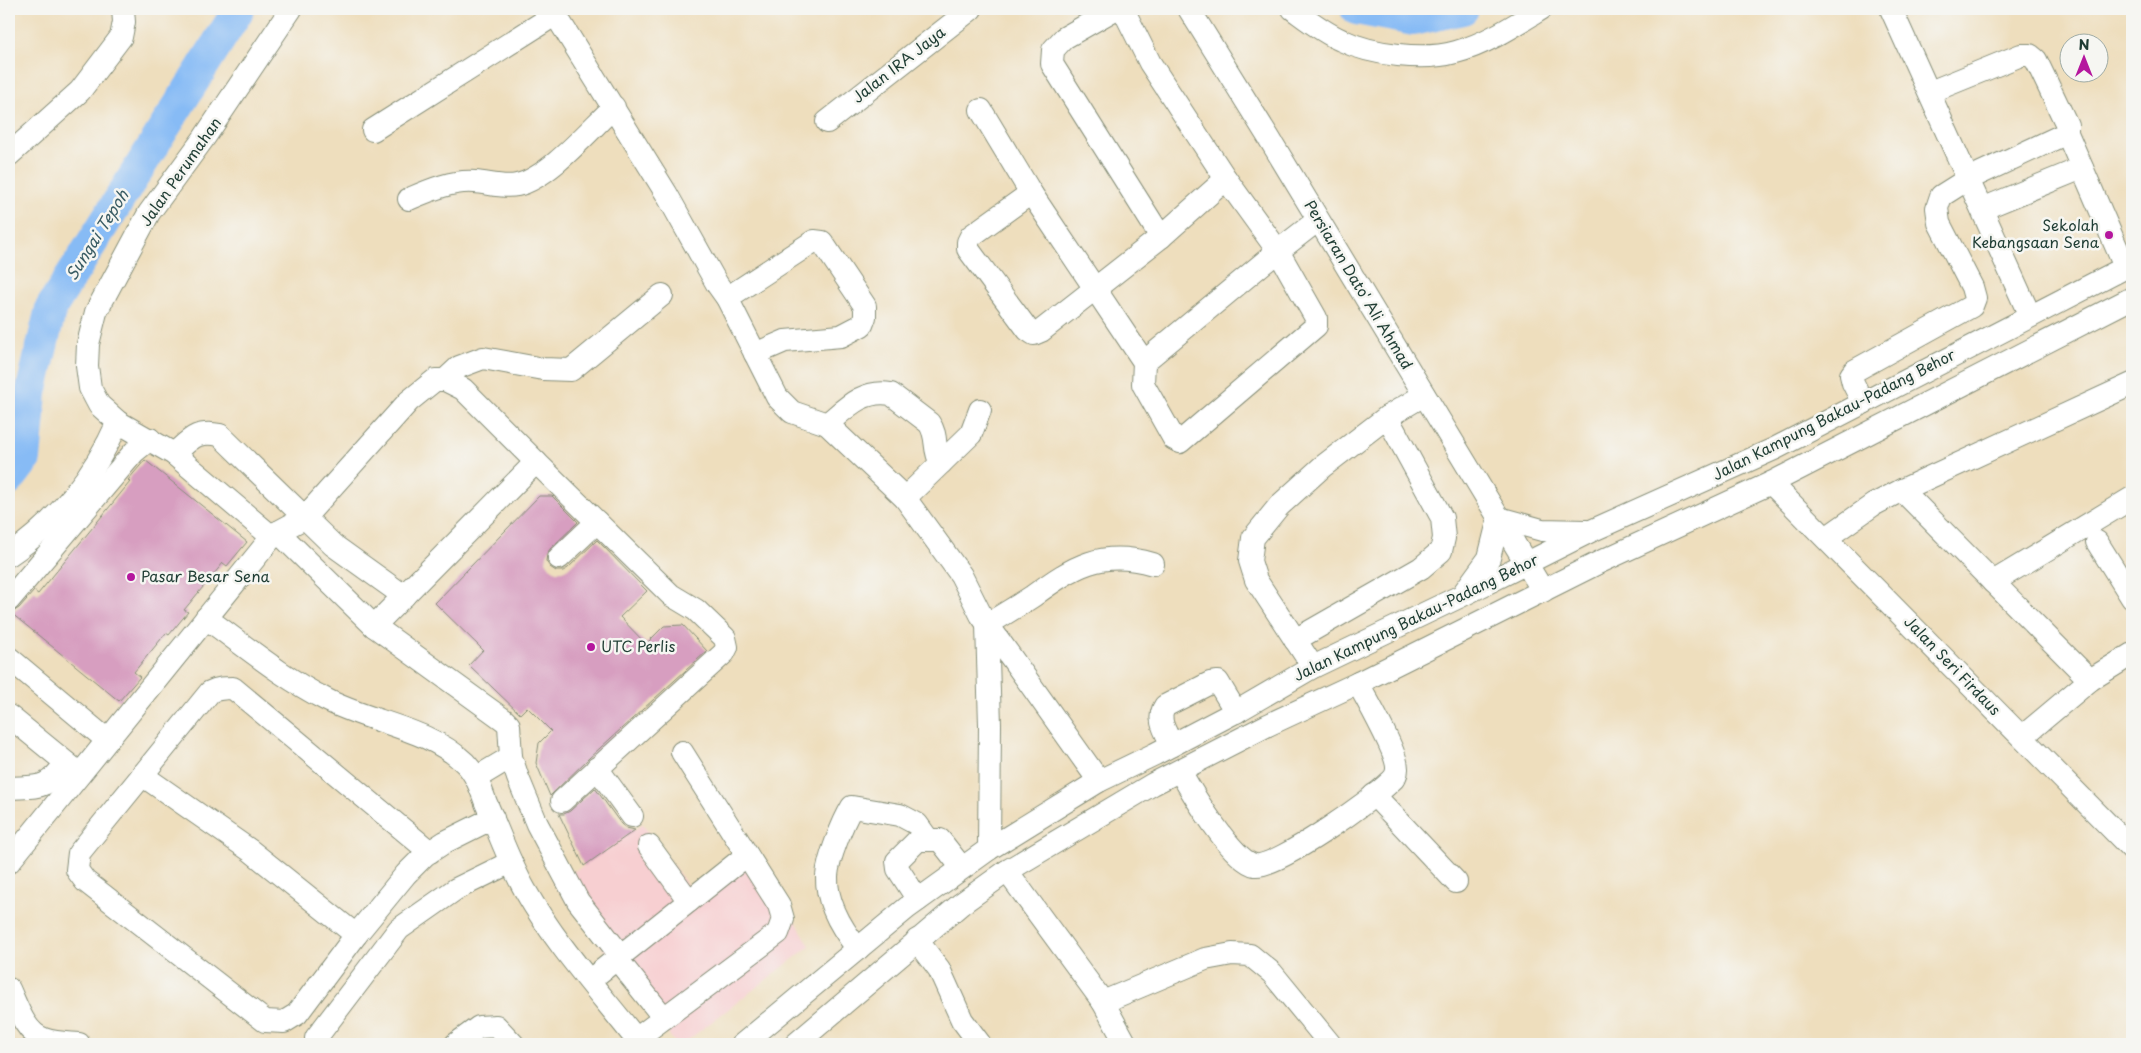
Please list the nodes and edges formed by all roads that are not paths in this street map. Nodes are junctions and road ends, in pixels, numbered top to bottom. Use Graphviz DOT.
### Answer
graph roads {
  1 [pos="123,9"];
  2 [pos="291,9"];
  3 [pos="971,9"];
  4 [pos="1115,9"];
  5 [pos="1123,9"];
  6 [pos="1189,9"];
  7 [pos="1293,9"];
  8 [pos="1541,9"];
  9 [pos="1891,9"];
  10 [pos="554,11"];
  11 [pos="1930,92"];
  12 [pos="614,107"];
  13 [pos="981,110"];
  14 [pos="827,122"];
  15 [pos="373,130"];
  16 [pos="2067,133"];
  17 [pos="9,155"];
  18 [pos="2082,168"];
  19 [pos="1226,179"];
  20 [pos="1968,179"];
  21 [pos="1031,193"];
  22 [pos="409,198"];
  23 [pos="1982,209"];
  24 [pos="1318,220"];
  25 [pos="1161,237"];
  26 [pos="1278,251"];
  27 [pos="2129,265"];
  28 [pos="1094,288"];
  29 [pos="662,295"];
  30 [pos="727,298"];
  31 [pos="2132,298"];
  32 [pos="2030,316"];
  33 [pos="755,354"];
  34 [pos="1144,362"];
  35 [pos="445,380"];
  36 [pos="2132,384"];
  37 [pos="1424,395"];
  38 [pos="1863,403"];
  39 [pos="980,410"];
  40 [pos="1387,417"];
  41 [pos="118,422"];
  42 [pos="827,424"];
  43 [pos="150,439"];
  44 [pos="174,454"];
  45 [pos="536,462"];
  46 [pos="941,463"];
  47 [pos="99,478"];
  48 [pos="1771,483"];
  49 [pos="1902,490"];
  50 [pos="905,498"];
  51 [pos="2132,498"];
  52 [pos="304,518"];
  53 [pos="1498,518"];
  54 [pos="597,522"];
  55 [pos="1591,531"];
  56 [pos="275,534"];
  57 [pos="1826,538"];
  58 [pos="2096,542"];
  59 [pos="9,555"];
  60 [pos="559,558"];
  61 [pos="1526,563"];
  62 [pos="1153,564"];
  63 [pos="1993,582"];
  64 [pos="1543,591"];
  65 [pos="404,596"];
  66 [pos="1461,596"];
  67 [pos="2132,598"];
  68 [pos="9,600"];
  69 [pos="206,618"];
  70 [pos="987,625"];
  71 [pos="374,626"];
  72 [pos="1295,640"];
  73 [pos="2132,654"];
  74 [pos="9,658"];
  75 [pos="1313,667"];
  76 [pos="2090,680"];
  77 [pos="1358,683"];
  78 [pos="1236,712"];
  79 [pos="9,716"];
  80 [pos="2022,738"];
  81 [pos="107,740"];
  82 [pos="1172,745"];
  83 [pos="682,752"];
  84 [pos="511,757"];
  85 [pos="598,768"];
  86 [pos="73,769"];
  87 [pos="1180,771"];
  88 [pos="142,775"];
  89 [pos="476,778"];
  90 [pos="1099,781"];
  91 [pos="9,788"];
  92 [pos="1374,795"];
  93 [pos="632,816"];
  94 [pos="493,818"];
  95 [pos="537,824"];
  96 [pos="927,838"];
  97 [pos="649,846"];
  98 [pos="989,849"];
  99 [pos="2132,849"];
  100 [pos="430,852"];
  101 [pos="747,855"];
  102 [pos="9,862"];
  103 [pos="511,862"];
  104 [pos="962,868"];
  105 [pos="1007,871"];
  106 [pos="1456,882"];
  107 [pos="918,900"];
  108 [pos="689,901"];
  109 [pos="356,935"];
  110 [pos="917,940"];
  111 [pos="858,949"];
  112 [pos="619,958"];
  113 [pos="590,980"];
  114 [pos="9,990"];
  115 [pos="1103,1002"];
  116 [pos="664,1018"];
  117 [pos="316,1038"];
  118 [pos="638,1042"];
  119 [pos="79,1044"];
  120 [pos="456,1044"];
  121 [pos="513,1044"];
  122 [pos="743,1044"];
  123 [pos="796,1044"];
  124 [pos="980,1044"];
  125 [pos="1126,1044"];
  126 [pos="1330,1044"];
  1 -- 17 [label="street"];
  2 -- 41 [label="street, Jalan Perumahan"];
  3 -- 14 [label="street, Jalan IRA Jaya"];
  4 -- 25 [label="street"];
  5 -- 19 [label="street"];
  6 -- 24 [label="street, Persiaran Dato' Ali Ahmad"];
  7 -- 8 [label="street"];
  9 -- 11 [label="street"];
  10 -- 12 [label="street"];
  10 -- 15 [label="street"];
  11 -- 16 [label="street"];
  11 -- 20 [label="street"];
  12 -- 22 [label="street"];
  12 -- 30 [label="street"];
  13 -- 21 [label="street"];
  16 -- 18 [label="street"];
  16 -- 20 [label="street"];
  18 -- 23 [label="street"];
  18 -- 27 [label="street"];
  19 -- 25 [label="street"];
  19 -- 26 [label="street"];
  20 -- 23 [label="street"];
  20 -- 38 [label="street"];
  21 -- 28 [label="street"];
  21 -- 28 [label="street"];
  23 -- 32 [label="street"];
  24 -- 26 [label="street"];
  24 -- 37 [label="street, Persiaran Dato' Ali Ahmad"];
  25 -- 28 [label="street"];
  26 -- 34 [label="street"];
  26 -- 34 [label="street"];
  27 -- 32 [label="street, Jalan Kampung Bakau-Padang Behor"];
  28 -- 34 [label="street"];
  29 -- 35 [label="street"];
  30 -- 33 [label="street"];
  30 -- 33 [label="street"];
  31 -- 48 [label="street, Jalan Kampung Bakau-Padang Behor"];
  32 -- 38 [label="street, Jalan Kampung Bakau-Padang Behor"];
  33 -- 42 [label="street"];
  35 -- 45 [label="street"];
  35 -- 52 [label="street"];
  36 -- 49 [label="street"];
  37 -- 40 [label="street"];
  37 -- 53 [label="street, Persiaran Dato' Ali Ahmad"];
  38 -- 55 [label="street, Jalan Kampung Bakau-Padang Behor"];
  39 -- 46 [label="street"];
  40 -- 72 [label="street"];
  40 -- 72 [label="street"];
  41 -- 43 [label="street, Jalan Perumahan"];
  41 -- 47 [label="street"];
  42 -- 46 [label="street"];
  42 -- 50 [label="street"];
  43 -- 44 [label="street, Jalan Perumahan"];
  43 -- 47 [label="street"];
  44 -- 52 [label="street"];
  44 -- 56 [label="street, Jalan Perumahan"];
  45 -- 54 [label="street"];
  45 -- 65 [label="street"];
  46 -- 50 [label="street"];
  47 -- 59 [label="street"];
  47 -- 68 [label="street"];
  48 -- 57 [label="street, Jalan Seri Firdaus"];
  48 -- 64 [label="street, Jalan Kampung Bakau-Padang Behor"];
  49 -- 57 [label="street"];
  49 -- 63 [label="street"];
  50 -- 70 [label="street"];
  51 -- 63 [label="street"];
  52 -- 56 [label="street"];
  52 -- 65 [label="street"];
  53 -- 55 [label="street"];
  53 -- 61 [label="street, Persiaran Dato' Ali Ahmad"];
  53 -- 66 [label="street"];
  54 -- 60 [label="street"];
  54 -- 85 [label="street"];
  55 -- 61 [label="street, Jalan Kampung Bakau-Padang Behor"];
  56 -- 69 [label="street"];
  56 -- 71 [label="street, Jalan Perumahan"];
  57 -- 80 [label="street, Jalan Seri Firdaus"];
  58 -- 67 [label="street"];
  61 -- 64 [label="street, Persiaran Dato' Ali Ahmad"];
  61 -- 66 [label="street, Jalan Kampung Bakau-Padang Behor"];
  62 -- 70 [label="street"];
  63 -- 76 [label="street"];
  64 -- 77 [label="street, Jalan Kampung Bakau-Padang Behor"];
  65 -- 71 [label="street"];
  66 -- 75 [label="street, Jalan Kampung Bakau-Padang Behor"];
  69 -- 81 [label="street"];
  69 -- 89 [label="street"];
  70 -- 90 [label="street"];
  70 -- 98 [label="street"];
  71 -- 84 [label="street, Jalan Perumahan"];
  72 -- 75 [label="street"];
  73 -- 76 [label="street"];
  74 -- 81 [label="street"];
  75 -- 78 [label="street, Jalan Kampung Bakau-Padang Behor"];
  76 -- 80 [label="street"];
  77 -- 87 [label="street, Jalan Kampung Bakau-Padang Behor"];
  77 -- 92 [label="street"];
  78 -- 82 [label="street, Jalan Kampung Bakau-Padang Behor"];
  78 -- 82 [label="street"];
  79 -- 86 [label="street"];
  80 -- 99 [label="street, Jalan Seri Firdaus"];
  81 -- 86 [label="street"];
  82 -- 90 [label="street, Jalan Kampung Bakau-Padang Behor"];
  83 -- 101 [label="street"];
  84 -- 89 [label="street"];
  84 -- 95 [label="street, Jalan Perumahan"];
  85 -- 93 [label="street"];
  85 -- 95 [label="street"];
  86 -- 91 [label="street"];
  86 -- 102 [label="street"];
  87 -- 92 [label="street"];
  87 -- 105 [label="street, Jalan Kampung Bakau-Padang Behor"];
  88 -- 100 [label="street"];
  88 -- 109 [label="street"];
  88 -- 109 [label="street"];
  89 -- 94 [label="street"];
  90 -- 98 [label="street, Jalan Kampung Bakau-Padang Behor"];
  92 -- 106 [label="street"];
  94 -- 100 [label="street"];
  94 -- 103 [label="street"];
  95 -- 112 [label="street, Jalan Perumahan"];
  96 -- 104 [label="street"];
  96 -- 107 [label="street"];
  96 -- 111 [label="street"];
  97 -- 108 [label="street"];
  98 -- 104 [label="street, Jalan Kampung Bakau-Padang Behor"];
  100 -- 109 [label="street"];
  101 -- 108 [label="street"];
  101 -- 116 [label="street"];
  103 -- 113 [label="street"];
  103 -- 117 [label="street"];
  104 -- 107 [label="street, Jalan Kampung Bakau-Padang Behor"];
  105 -- 110 [label="street, Jalan Kampung Bakau-Padang Behor"];
  105 -- 115 [label="street"];
  107 -- 111 [label="street, Jalan Kampung Bakau-Padang Behor"];
  108 -- 112 [label="street"];
  110 -- 123 [label="street, Jalan Kampung Bakau-Padang Behor"];
  110 -- 124 [label="street"];
  111 -- 122 [label="street, Jalan Kampung Bakau-Padang Behor"];
  112 -- 113 [label="street"];
  112 -- 116 [label="street, Jalan Perumahan"];
  113 -- 118 [label="street"];
  114 -- 119 [label="street"];
  115 -- 125 [label="street"];
  115 -- 126 [label="street"];
  116 -- 118 [label="street"];
  120 -- 121 [label="street"];
}
